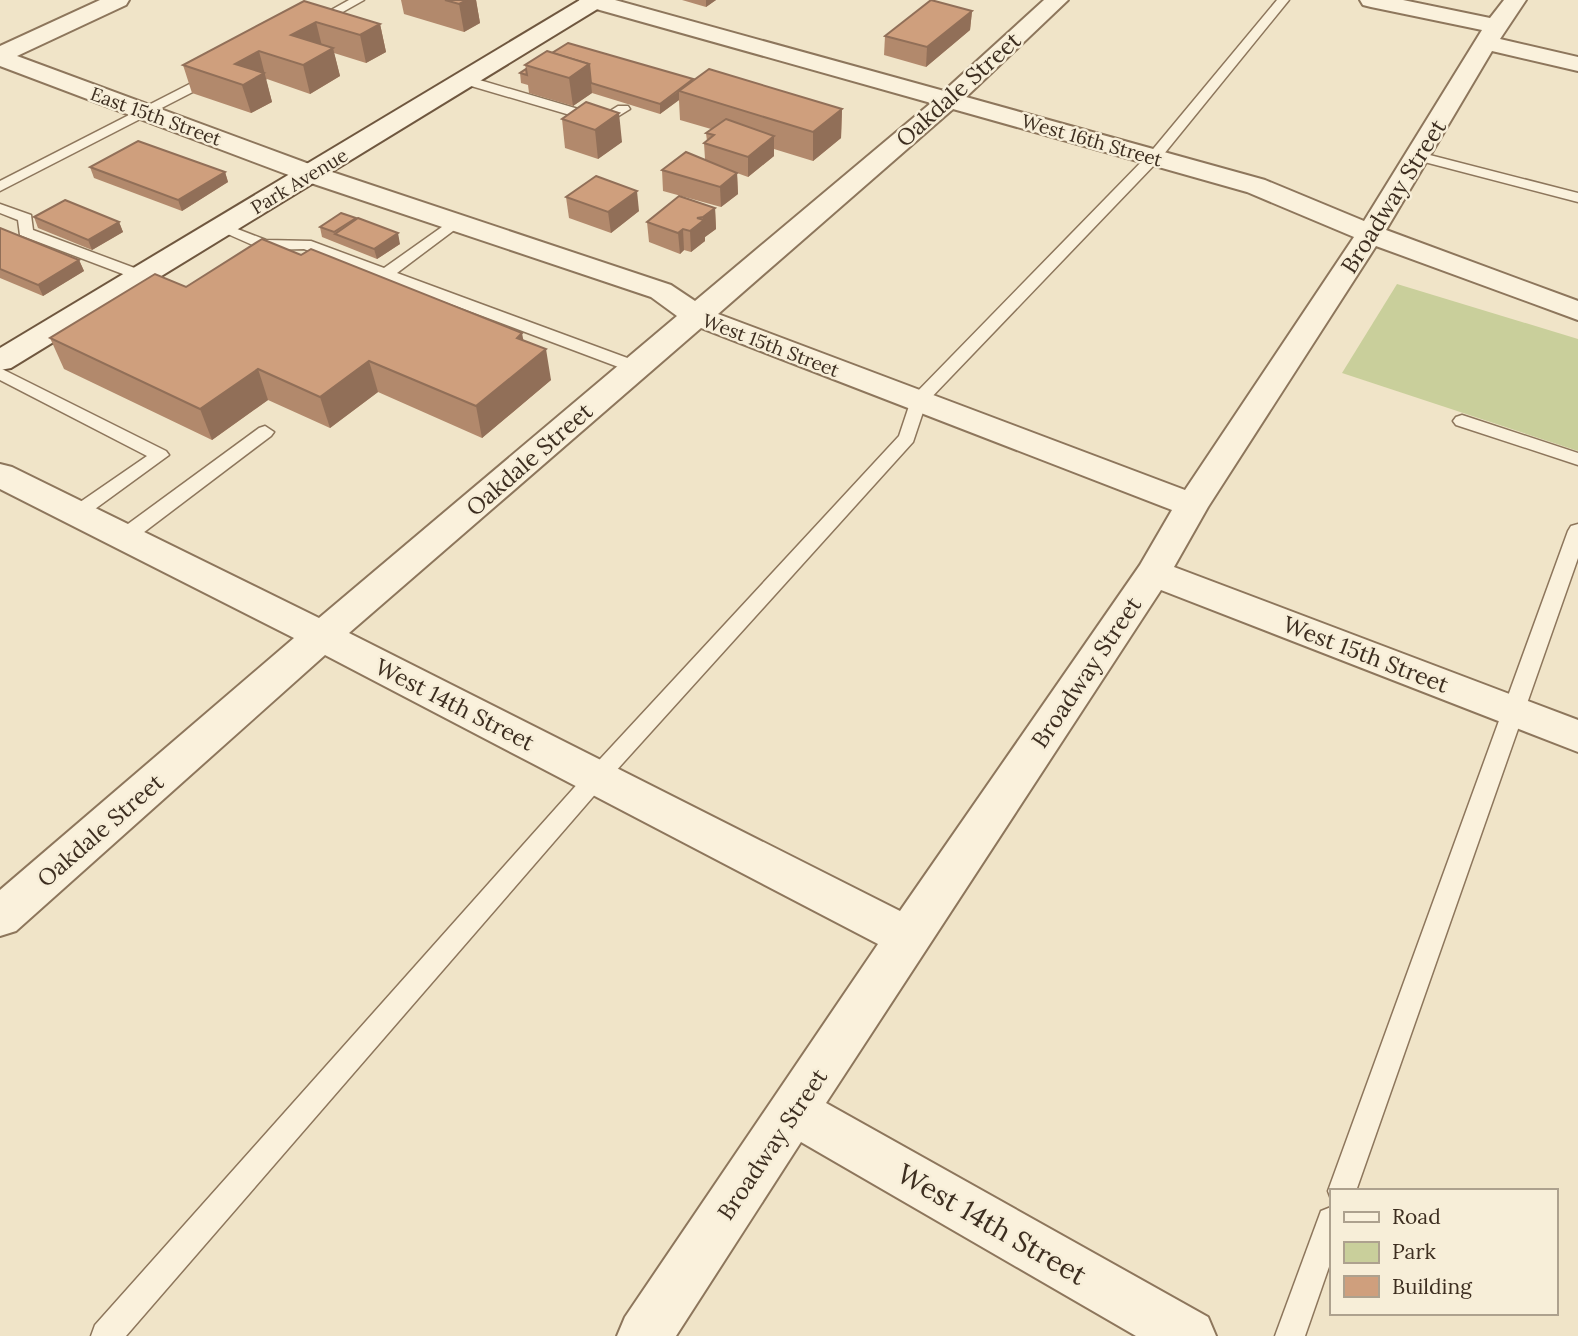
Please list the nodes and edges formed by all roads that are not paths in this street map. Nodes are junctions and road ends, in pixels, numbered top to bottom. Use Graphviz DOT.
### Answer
graph roads {
  1 [pos="118,0"];
  2 [pos="358,0"];
  3 [pos="593,0"];
  4 [pos="1057,0"];
  5 [pos="1283,0"];
  6 [pos="1371,0"];
  7 [pos="1499,23"];
  8 [pos="299,31"];
  9 [pos="0,57"];
  10 [pos="1578,64"];
  11 [pos="228,68"];
  12 [pos="466,80"];
  13 [pos="950,99"];
  14 [pos="623,109"];
  15 [pos="144,112"];
  16 [pos="1418,156"];
  17 [pos="1154,158"];
  18 [pos="312,174"];
  19 [pos="0,187"];
  20 [pos="1578,198"];
  21 [pos="0,208"];
  22 [pos="456,222"];
  23 [pos="222,228"];
  24 [pos="1370,234"];
  25 [pos="385,274"];
  26 [pos="142,276"];
  27 [pos="1578,311"];
  28 [pos="696,316"];
  29 [pos="0,361"];
  30 [pos="635,368"];
  31 [pos="0,373"];
  32 [pos="918,401"];
  33 [pos="1462,421"];
  34 [pos="265,432"];
  35 [pos="1578,459"];
  36 [pos="0,475"];
  37 [pos="1192,505"];
  38 [pos="77,513"];
  39 [pos="1578,531"];
  40 [pos="124,537"];
  41 [pos="1153,573"];
  42 [pos="322,636"];
  43 [pos="1513,710"];
  44 [pos="1578,736"];
  45 [pos="597,777"];
  46 [pos="0,917"];
  47 [pos="908,937"];
  48 [pos="794,1111"];
  49 [pos="1343,1189"];
  50 [pos="1330,1224"];
  51 [pos="106,1336"];
  52 [pos="644,1336"];
  53 [pos="1189,1336"];
  54 [pos="1290,1336"];
  1 -- 9 [label="street"];
  2 -- 8 [label="lane"];
  3 -- 12 [label="street, Park Avenue"];
  3 -- 13 [label="street, West 16th Street"];
  4 -- 13 [label="street, Oakdale Street"];
  5 -- 17 [label="lane"];
  6 -- 7 [label="street"];
  7 -- 10 [label="street"];
  7 -- 16 [label="street, Broadway Street"];
  9 -- 15 [label="street, East 15th Street"];
  11 -- 15 [label="lane"];
  12 -- 14 [label="lane"];
  12 -- 18 [label="street, Park Avenue"];
  13 -- 17 [label="street, West 16th Street"];
  13 -- 28 [label="street, Oakdale Street"];
  15 -- 18 [label="street, East 15th Street"];
  15 -- 19 [label="lane"];
  16 -- 20 [label="lane"];
  16 -- 24 [label="street, Broadway Street"];
  17 -- 24 [label="street, West 16th Street"];
  17 -- 32 [label="lane"];
  18 -- 22 [label="street, West 15th Street"];
  18 -- 23 [label="street, Park Avenue"];
  21 -- 26 [label="lane"];
  22 -- 25 [label="lane"];
  22 -- 28 [label="street, West 15th Street"];
  23 -- 25 [label="lane"];
  23 -- 26 [label="street, Park Avenue"];
  24 -- 27 [label="street, West 16th Street"];
  24 -- 37 [label="street, Broadway Street"];
  25 -- 30 [label="lane"];
  26 -- 29 [label="street, Park Avenue"];
  28 -- 30 [label="street, Oakdale Street"];
  28 -- 32 [label="street, West 15th Street"];
  30 -- 42 [label="street, Oakdale Street"];
  31 -- 38 [label="lane"];
  32 -- 37 [label="street, West 15th Street"];
  32 -- 45 [label="lane"];
  33 -- 35 [label="lane"];
  34 -- 40 [label="lane"];
  36 -- 38 [label="street, West 14th Street"];
  37 -- 41 [label="street, Broadway Street"];
  38 -- 40 [label="street, West 14th Street"];
  39 -- 43 [label="lane"];
  40 -- 42 [label="street, West 14th Street"];
  41 -- 43 [label="street, West 15th Street"];
  41 -- 47 [label="street, Broadway Street"];
  42 -- 45 [label="street, West 14th Street"];
  42 -- 46 [label="street, Oakdale Street"];
  43 -- 44 [label="street, West 15th Street"];
  43 -- 49 [label="lane"];
  45 -- 47 [label="street, West 14th Street"];
  45 -- 51 [label="lane"];
  47 -- 48 [label="street, Broadway Street"];
  48 -- 52 [label="street, Broadway Street"];
  48 -- 53 [label="street, West 14th Street"];
  50 -- 54 [label="lane"];
}
